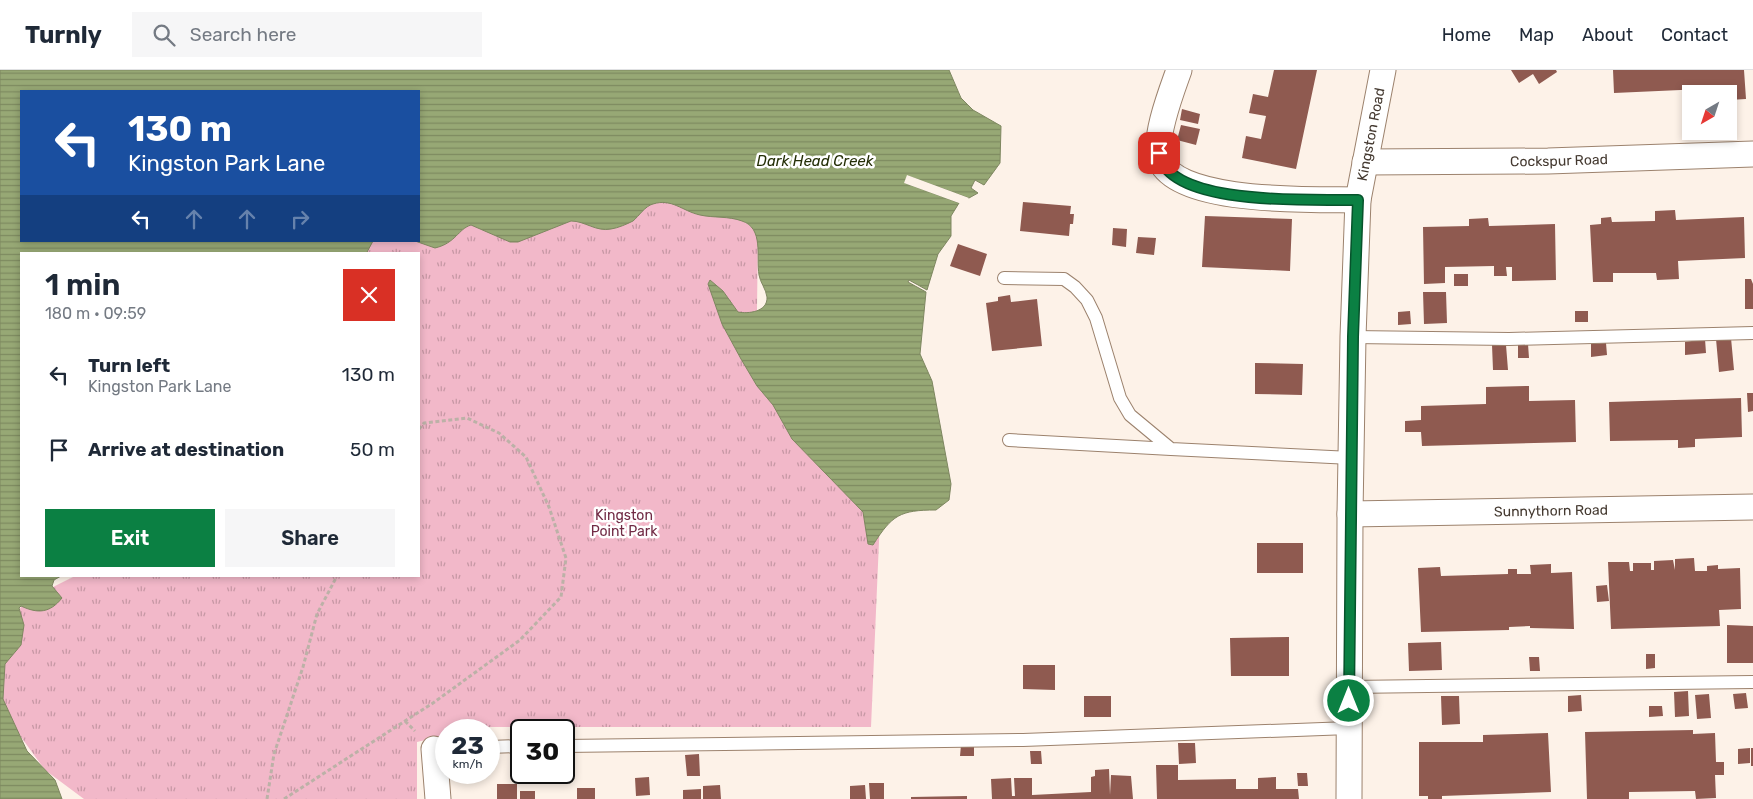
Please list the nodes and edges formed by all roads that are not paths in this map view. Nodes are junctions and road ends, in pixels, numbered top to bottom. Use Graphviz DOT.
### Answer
graph roads {
  1 [pos="1179,70"];
  2 [pos="1383,70"];
  3 [pos="1753,154"];
  4 [pos="1365,162"];
  5 [pos="1358,200"];
  6 [pos="1004,278"];
  7 [pos="1753,333"];
  8 [pos="1353,337"];
  9 [pos="1010,440"];
  10 [pos="1171,449"];
  11 [pos="1351,458"];
  12 [pos="1753,507"];
  13 [pos="1350,514"];
  14 [pos="1753,682"];
  15 [pos="1349,687"];
  16 [pos="1349,728"];
  17 [pos="575,746"];
  18 [pos="439,784"];
  19 [pos="438,799"];
  20 [pos="1349,799"];
  1 -- 5 [label="street"];
  2 -- 4 [label="street, Kingston Road"];
  3 -- 4 [label="street, Cockspur Road"];
  4 -- 5 [label="street, Kingston Road"];
  5 -- 8 [label="street, Kingston Road"];
  6 -- 10 [label="lane"];
  7 -- 8 [label="lane"];
  8 -- 11 [label="street, Kingston Road"];
  9 -- 10 [label="lane"];
  10 -- 11 [label="lane"];
  11 -- 13 [label="street, Kingston Road"];
  12 -- 13 [label="street, Sunnythorn Road"];
  13 -- 15 [label="street, Kingston Road"];
  14 -- 15 [label="lane"];
  15 -- 16 [label="street, Kingston Road"];
  16 -- 17 [label="lane"];
  16 -- 20 [label="street, Kingston Road"];
  18 -- 19 [label="street"];
}
